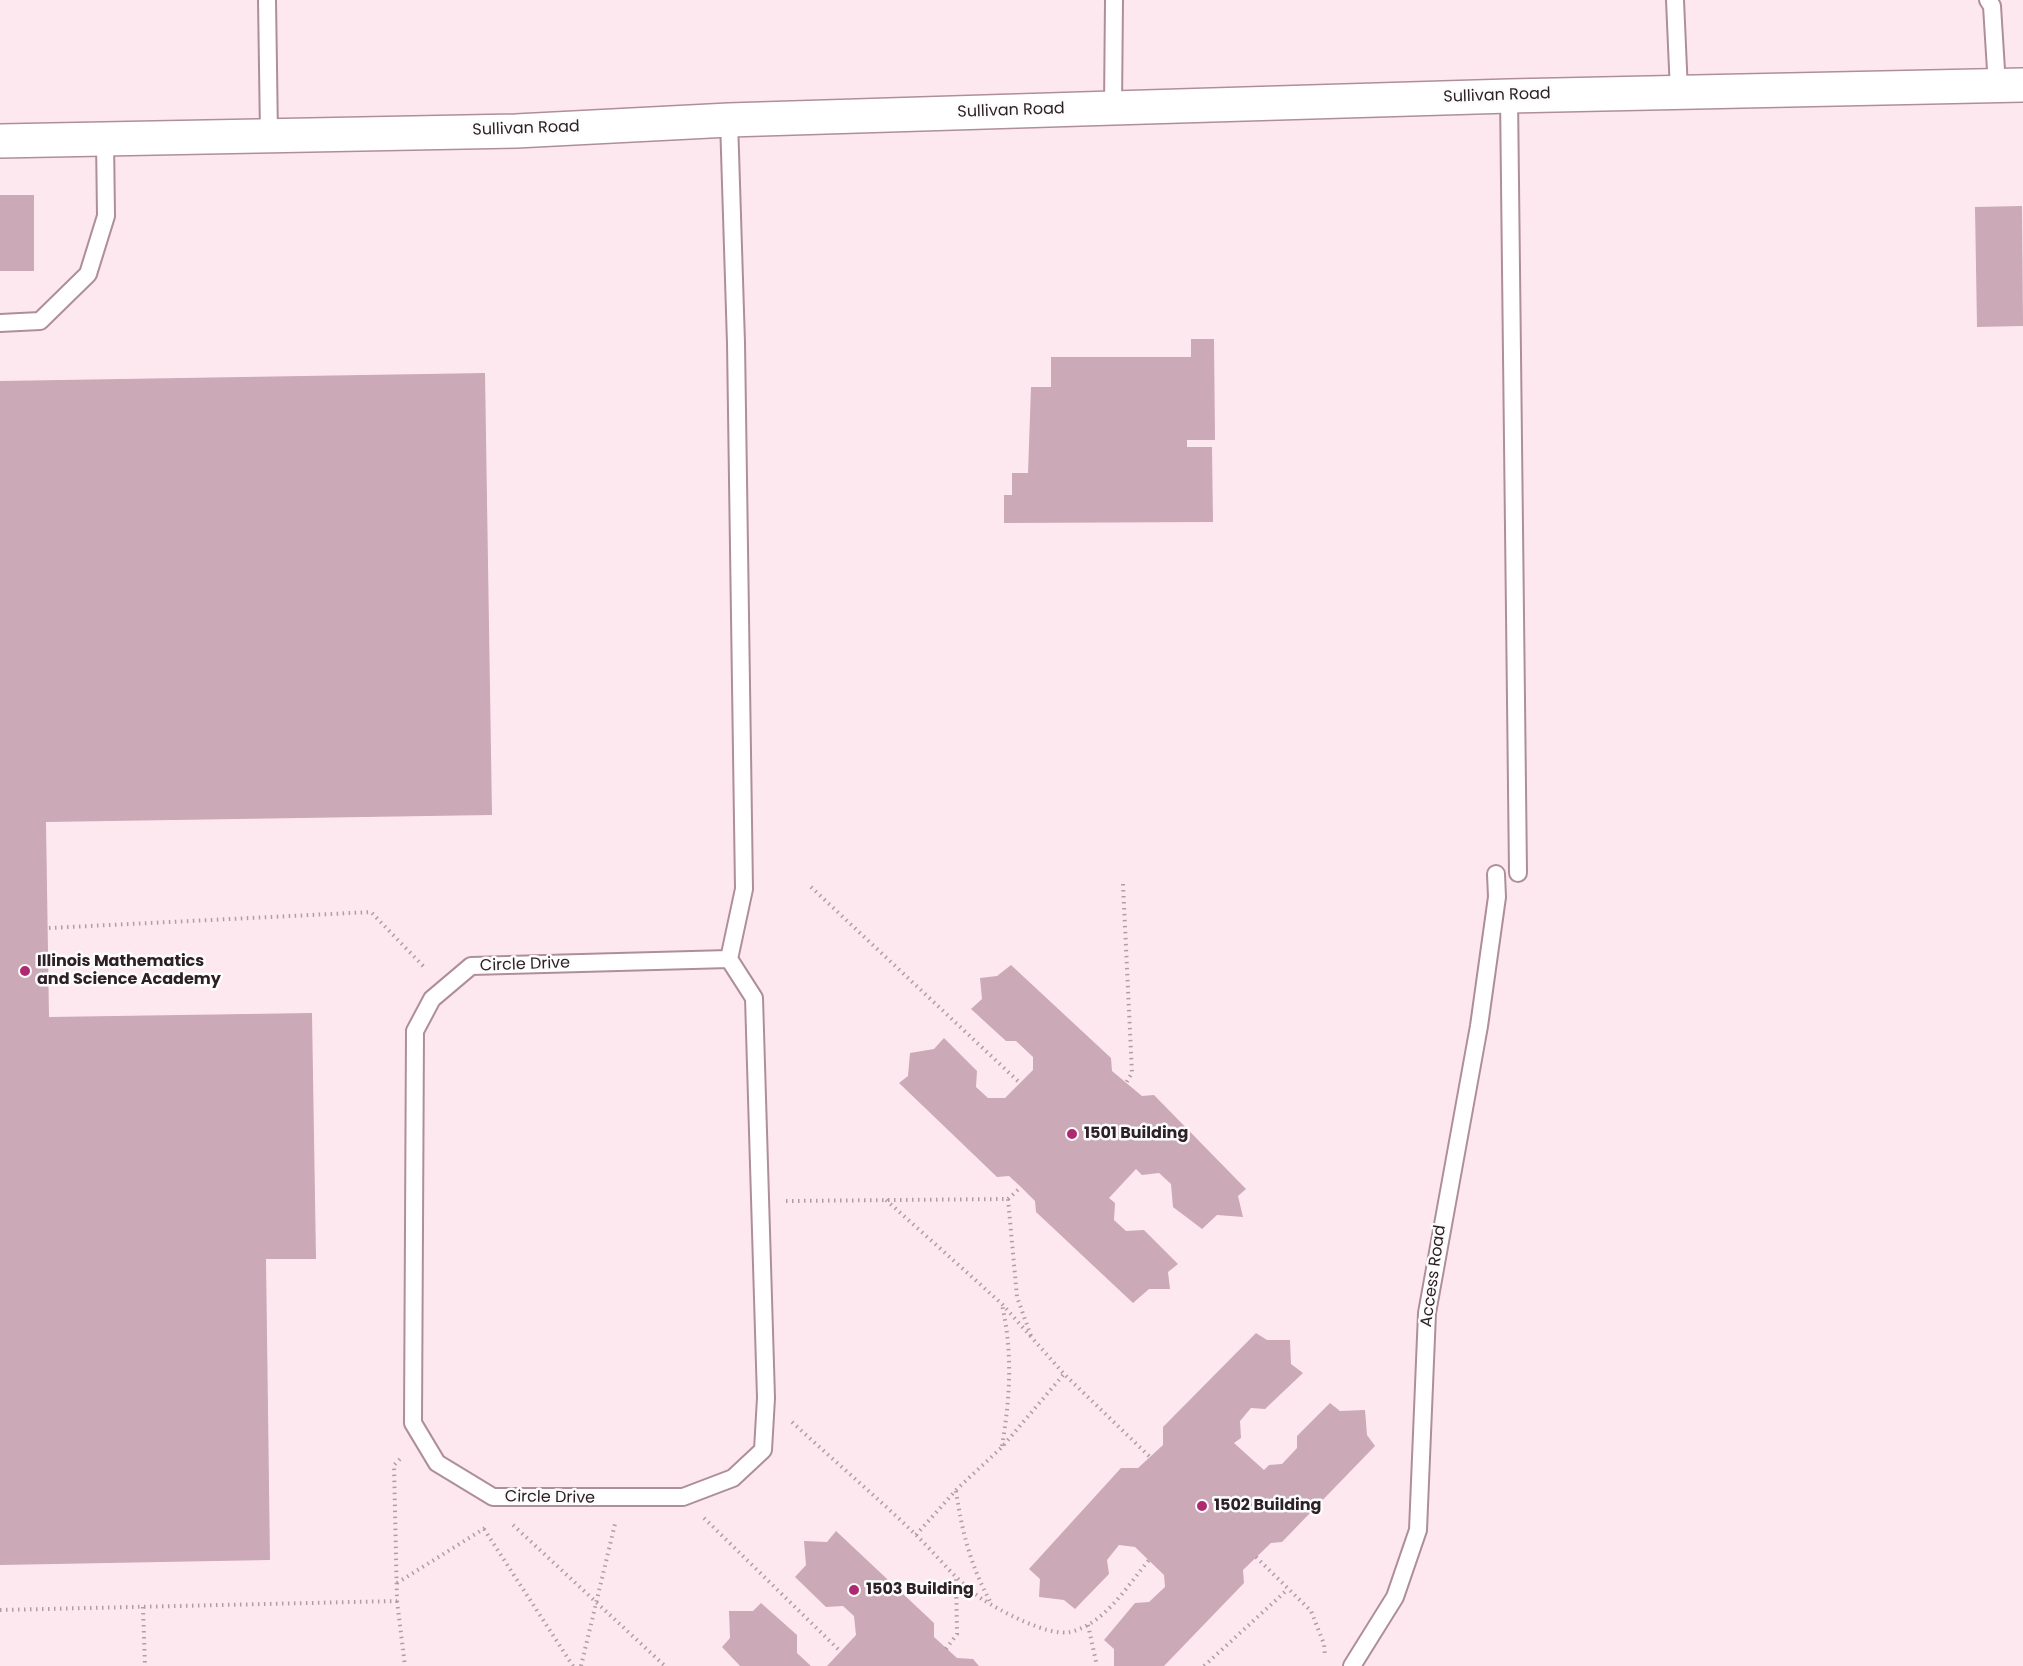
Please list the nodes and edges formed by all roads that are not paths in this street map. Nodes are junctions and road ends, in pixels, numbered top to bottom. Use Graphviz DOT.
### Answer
graph roads {
  1 [pos="267,0"];
  2 [pos="1114,0"];
  3 [pos="1675,0"];
  4 [pos="1988,0"];
  5 [pos="2010,86"];
  6 [pos="1679,92"];
  7 [pos="1509,96"];
  8 [pos="1113,108"];
  9 [pos="729,120"];
  10 [pos="269,134"];
  11 [pos="105,138"];
  12 [pos="0,141"];
  13 [pos="0,323"];
  14 [pos="1518,873"];
  15 [pos="1496,874"];
  16 [pos="729,959"];
  17 [pos="1352,1666"];
  1 -- 10 [label="lane"];
  2 -- 8 [label="lane"];
  3 -- 6 [label="lane"];
  4 -- 5 [label="lane"];
  5 -- 6 [label="street, Sullivan Road"];
  6 -- 7 [label="street, Sullivan Road"];
  7 -- 8 [label="street, Sullivan Road"];
  7 -- 14 [label="lane"];
  8 -- 9 [label="street, Sullivan Road"];
  9 -- 10 [label="street, Sullivan Road"];
  9 -- 16 [label="lane"];
  10 -- 11 [label="street, Sullivan Road"];
  11 -- 12 [label="street, Sullivan Road"];
  11 -- 13 [label="lane"];
  15 -- 17 [label="lane, Access Road"];
  16 -- 16 [label="lane, Circle Drive"];
}
